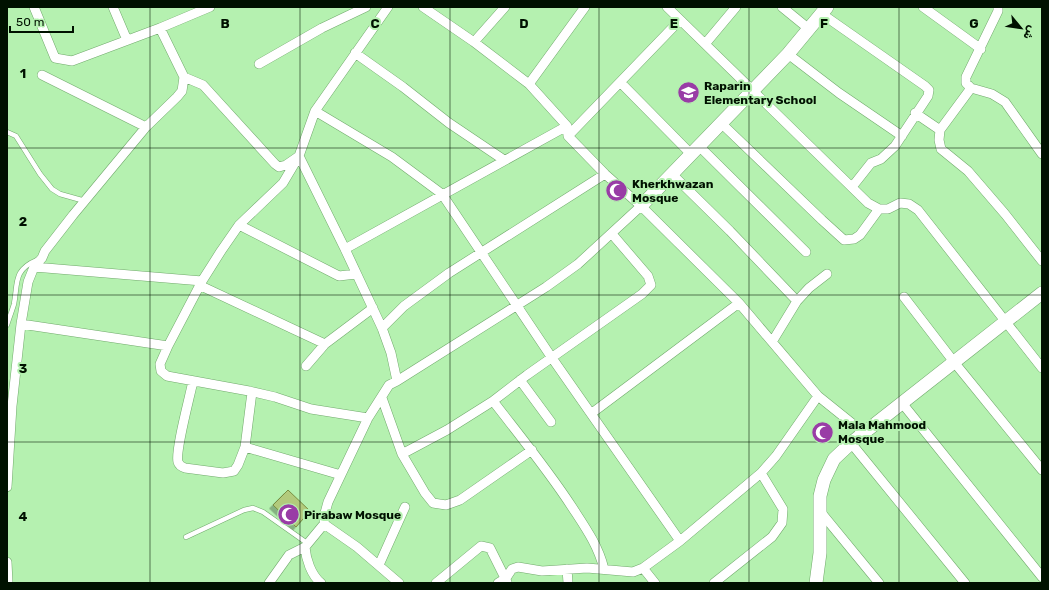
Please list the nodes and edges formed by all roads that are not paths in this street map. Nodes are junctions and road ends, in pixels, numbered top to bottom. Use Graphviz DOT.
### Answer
graph roads {
  1 [pos="34,7"];
  2 [pos="113,7"];
  3 [pos="210,7"];
  4 [pos="366,7"];
  5 [pos="388,7"];
  6 [pos="423,7"];
  7 [pos="505,7"];
  8 [pos="585,7"];
  9 [pos="667,7"];
  10 [pos="736,7"];
  11 [pos="782,7"];
  12 [pos="923,7"];
  13 [pos="998,7"];
  14 [pos="824,10"];
  15 [pos="191,11"];
  16 [pos="680,20"];
  17 [pos="160,28"];
  18 [pos="809,29"];
  19 [pos="127,40"];
  20 [pos="474,42"];
  21 [pos="705,44"];
  22 [pos="981,49"];
  23 [pos="355,53"];
  24 [pos="788,54"];
  25 [pos="259,64"];
  26 [pos="42,75"];
  27 [pos="184,77"];
  28 [pos="620,82"];
  29 [pos="529,84"];
  30 [pos="971,88"];
  31 [pos="753,91"];
  32 [pos="315,111"];
  33 [pos="915,113"];
  34 [pos="721,123"];
  35 [pos="567,126"];
  36 [pos="146,127"];
  37 [pos="940,130"];
  38 [pos="7,132"];
  39 [pos="568,136"];
  40 [pos="902,136"];
  41 [pos="695,150"];
  42 [pos="1042,154"];
  43 [pos="299,156"];
  44 [pos="504,160"];
  45 [pos="604,174"];
  46 [pos="672,174"];
  47 [pos="852,187"];
  48 [pos="442,194"];
  49 [pos="85,201"];
  50 [pos="641,206"];
  51 [pos="879,209"];
  52 [pos="239,225"];
  53 [pos="612,234"];
  54 [pos="345,249"];
  55 [pos="806,252"];
  56 [pos="481,254"];
  57 [pos="42,258"];
  58 [pos="1042,261"];
  59 [pos="34,267"];
  60 [pos="356,274"];
  61 [pos="827,274"];
  62 [pos="202,283"];
  63 [pos="1042,294"];
  64 [pos="904,297"];
  65 [pos="797,301"];
  66 [pos="739,303"];
  67 [pos="517,305"];
  68 [pos="373,308"];
  69 [pos="1005,322"];
  70 [pos="21,324"];
  71 [pos="7,325"];
  72 [pos="382,328"];
  73 [pos="772,342"];
  74 [pos="325,344"];
  75 [pos="168,346"];
  76 [pos="552,358"];
  77 [pos="954,362"];
  78 [pos="306,366"];
  79 [pos="1042,368"];
  80 [pos="520,380"];
  81 [pos="193,381"];
  82 [pos="397,381"];
  83 [pos="252,392"];
  84 [pos="818,396"];
  85 [pos="382,398"];
  86 [pos="492,401"];
  87 [pos="902,403"];
  88 [pos="592,413"];
  89 [pos="368,418"];
  90 [pos="551,422"];
  91 [pos="864,433"];
  92 [pos="851,443"];
  93 [pos="245,447"];
  94 [pos="532,450"];
  95 [pos="402,454"];
  96 [pos="8,468"];
  97 [pos="1042,470"];
  98 [pos="761,473"];
  99 [pos="341,475"];
  100 [pos="7,487"];
  101 [pos="405,507"];
  102 [pos="819,510"];
  103 [pos="324,524"];
  104 [pos="186,537"];
  105 [pos="680,540"];
  106 [pos="306,545"];
  107 [pos="7,562"];
  108 [pos="379,565"];
  109 [pos="643,568"];
  110 [pos="567,569"];
  111 [pos="604,569"];
  112 [pos="1042,577"];
  113 [pos="504,581"];
  114 [pos="8,583"];
  115 [pos="269,583"];
  116 [pos="321,583"];
  117 [pos="400,583"];
  118 [pos="436,583"];
  119 [pos="568,583"];
  120 [pos="654,583"];
  121 [pos="714,583"];
  122 [pos="816,583"];
  123 [pos="879,583"];
  124 [pos="965,583"];
  1 -- 19 [label="street"];
  2 -- 19 [label="street"];
  3 -- 15 [label="street"];
  4 -- 25 [label="street"];
  5 -- 23 [label="street"];
  6 -- 20 [label="street"];
  7 -- 20 [label="street"];
  8 -- 29 [label="street"];
  9 -- 16 [label="street"];
  10 -- 21 [label="street"];
  11 -- 18 [label="street"];
  12 -- 22 [label="street"];
  13 -- 22 [label="street"];
  14 -- 18 [label="street"];
  14 -- 33 [label="street"];
  15 -- 17 [label="street"];
  16 -- 21 [label="street"];
  16 -- 28 [label="street"];
  17 -- 19 [label="street"];
  17 -- 27 [label="street"];
  18 -- 24 [label="street"];
  20 -- 29 [label="street"];
  21 -- 31 [label="street"];
  22 -- 30 [label="street"];
  23 -- 32 [label="street"];
  23 -- 44 [label="street"];
  24 -- 31 [label="street"];
  24 -- 40 [label="street"];
  26 -- 36 [label="street"];
  27 -- 36 [label="street"];
  27 -- 43 [label="street"];
  28 -- 39 [label="street"];
  28 -- 41 [label="street"];
  29 -- 35 [label="street"];
  30 -- 37 [label="street"];
  30 -- 42 [label="street"];
  31 -- 34 [label="street"];
  31 -- 47 [label="street"];
  32 -- 43 [label="street"];
  32 -- 48 [label="street"];
  33 -- 37 [label="street"];
  33 -- 40 [label="street"];
  34 -- 41 [label="street"];
  34 -- 51 [label="street"];
  35 -- 39 [label="street"];
  35 -- 44 [label="street"];
  36 -- 49 [label="street"];
  37 -- 58 [label="street"];
  38 -- 49 [label="lane"];
  39 -- 45 [label="street"];
  40 -- 47 [label="street"];
  41 -- 46 [label="street"];
  41 -- 55 [label="street"];
  43 -- 52 [label="street"];
  43 -- 54 [label="street"];
  44 -- 48 [label="street"];
  45 -- 50 [label="street"];
  45 -- 56 [label="street"];
  46 -- 50 [label="street"];
  46 -- 65 [label="street"];
  47 -- 51 [label="street"];
  48 -- 54 [label="street"];
  48 -- 56 [label="street"];
  49 -- 57 [label="street"];
  50 -- 53 [label="street"];
  50 -- 66 [label="street"];
  51 -- 69 [label="street"];
  52 -- 60 [label="street"];
  52 -- 62 [label="street"];
  53 -- 67 [label="street"];
  53 -- 76 [label="street"];
  54 -- 60 [label="street"];
  56 -- 67 [label="street"];
  56 -- 72 [label="street"];
  57 -- 59 [label="street"];
  57 -- 71 [label="lane"];
  59 -- 62 [label="street"];
  59 -- 70 [label="street"];
  60 -- 68 [label="street"];
  61 -- 65 [label="street"];
  62 -- 74 [label="street"];
  62 -- 75 [label="street"];
  63 -- 69 [label="street"];
  64 -- 77 [label="street"];
  65 -- 73 [label="street"];
  66 -- 73 [label="street"];
  66 -- 88 [label="street"];
  67 -- 76 [label="street"];
  67 -- 82 [label="street"];
  68 -- 72 [label="street"];
  68 -- 74 [label="street"];
  69 -- 77 [label="street"];
  69 -- 79 [label="street"];
  70 -- 75 [label="street"];
  70 -- 96 [label="street"];
  72 -- 82 [label="street"];
  73 -- 84 [label="street"];
  74 -- 78 [label="street"];
  75 -- 81 [label="street"];
  76 -- 80 [label="street"];
  76 -- 88 [label="street"];
  77 -- 87 [label="street"];
  77 -- 97 [label="street"];
  80 -- 86 [label="street"];
  80 -- 90 [label="street"];
  81 -- 83 [label="street"];
  81 -- 93 [label="street"];
  82 -- 85 [label="street"];
  83 -- 89 [label="street"];
  83 -- 93 [label="street"];
  84 -- 91 [label="street"];
  84 -- 98 [label="street"];
  85 -- 89 [label="street"];
  85 -- 95 [label="street"];
  86 -- 94 [label="street"];
  86 -- 95 [label="street"];
  87 -- 91 [label="street"];
  87 -- 112 [label="street"];
  88 -- 105 [label="street"];
  89 -- 99 [label="street"];
  91 -- 92 [label="street"];
  92 -- 102 [label="street"];
  92 -- 124 [label="street"];
  93 -- 99 [label="street"];
  94 -- 95 [label="street"];
  94 -- 111 [label="street"];
  96 -- 100 [label="street"];
  98 -- 105 [label="street"];
  98 -- 121 [label="street"];
  99 -- 103 [label="street"];
  101 -- 108 [label="street"];
  102 -- 122 [label="street"];
  102 -- 123 [label="street"];
  103 -- 106 [label="street"];
  103 -- 108 [label="street"];
  104 -- 106 [label="lane"];
  105 -- 109 [label="street"];
  106 -- 115 [label="street"];
  106 -- 116 [label="street"];
  107 -- 114 [label="street"];
  108 -- 117 [label="street"];
  109 -- 111 [label="street"];
  109 -- 120 [label="street"];
  110 -- 111 [label="street"];
  110 -- 113 [label="street"];
  110 -- 119 [label="street"];
  113 -- 118 [label="street"];
}
